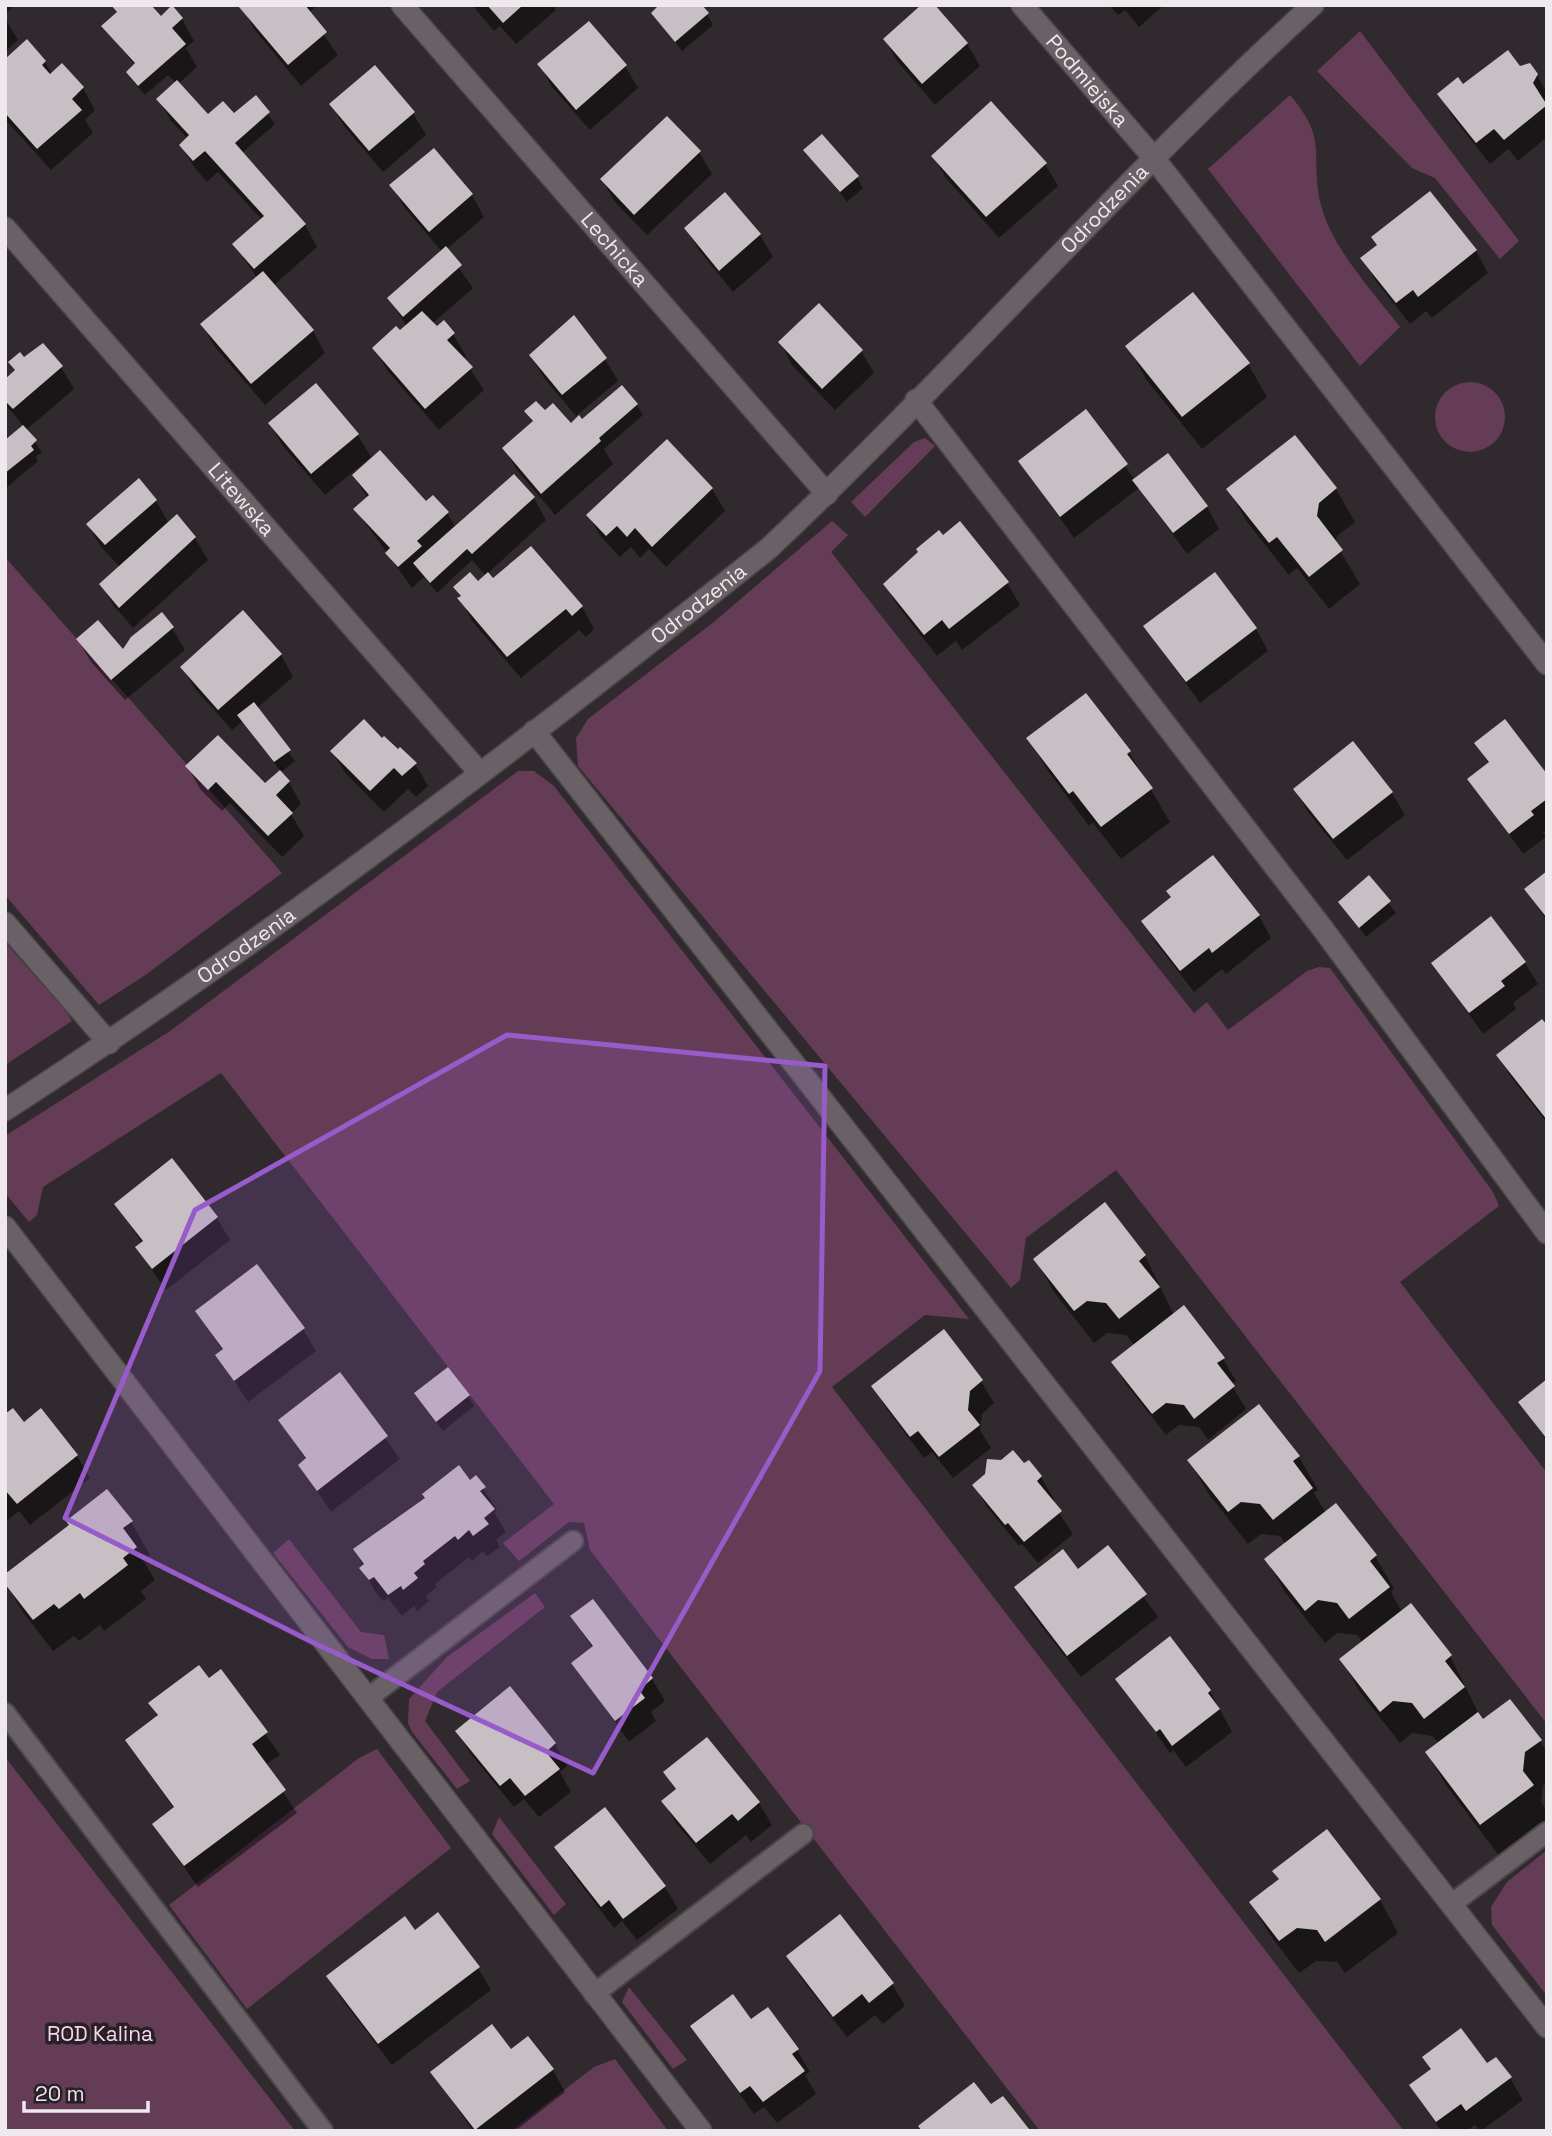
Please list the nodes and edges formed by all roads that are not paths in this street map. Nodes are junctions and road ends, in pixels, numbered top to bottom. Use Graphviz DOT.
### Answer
graph roads {
  1 [pos="402,5"];
  2 [pos="1022,5"];
  3 [pos="1313,5"];
  4 [pos="1153,157"];
  5 [pos="5,228"];
  6 [pos="916,400"];
  7 [pos="827,494"];
  8 [pos="1547,664"];
  9 [pos="534,731"];
  10 [pos="479,772"];
  11 [pos="5,923"];
  12 [pos="109,1043"];
  13 [pos="5,1110"];
  14 [pos="5,1227"];
  15 [pos="1547,1233"];
  16 [pos="573,1541"];
  17 [pos="368,1698"];
  18 [pos="5,1713"];
  19 [pos="1547,1832"];
  20 [pos="803,1834"];
  21 [pos="1453,1903"];
  22 [pos="594,1994"];
  23 [pos="1547,2027"];
  24 [pos="323,2131"];
  25 [pos="701,2131"];
  1 -- 7 [label="street, Lechicka"];
  2 -- 4 [label="street, Podmiejska"];
  3 -- 4 [label="street, Odrodzenia"];
  4 -- 6 [label="street, Odrodzenia"];
  4 -- 8 [label="street, Podmiejska"];
  5 -- 10 [label="street, Litewska"];
  6 -- 7 [label="street, Odrodzenia"];
  6 -- 15 [label="street"];
  7 -- 9 [label="street, Odrodzenia"];
  9 -- 10 [label="street, Odrodzenia"];
  9 -- 21 [label="street"];
  10 -- 12 [label="street, Odrodzenia"];
  11 -- 12 [label="street"];
  12 -- 13 [label="street, Odrodzenia"];
  14 -- 17 [label="street"];
  16 -- 17 [label="lane"];
  17 -- 22 [label="street"];
  18 -- 24 [label="lane"];
  19 -- 21 [label="lane"];
  20 -- 22 [label="lane"];
  21 -- 23 [label="street"];
  22 -- 25 [label="street"];
}
